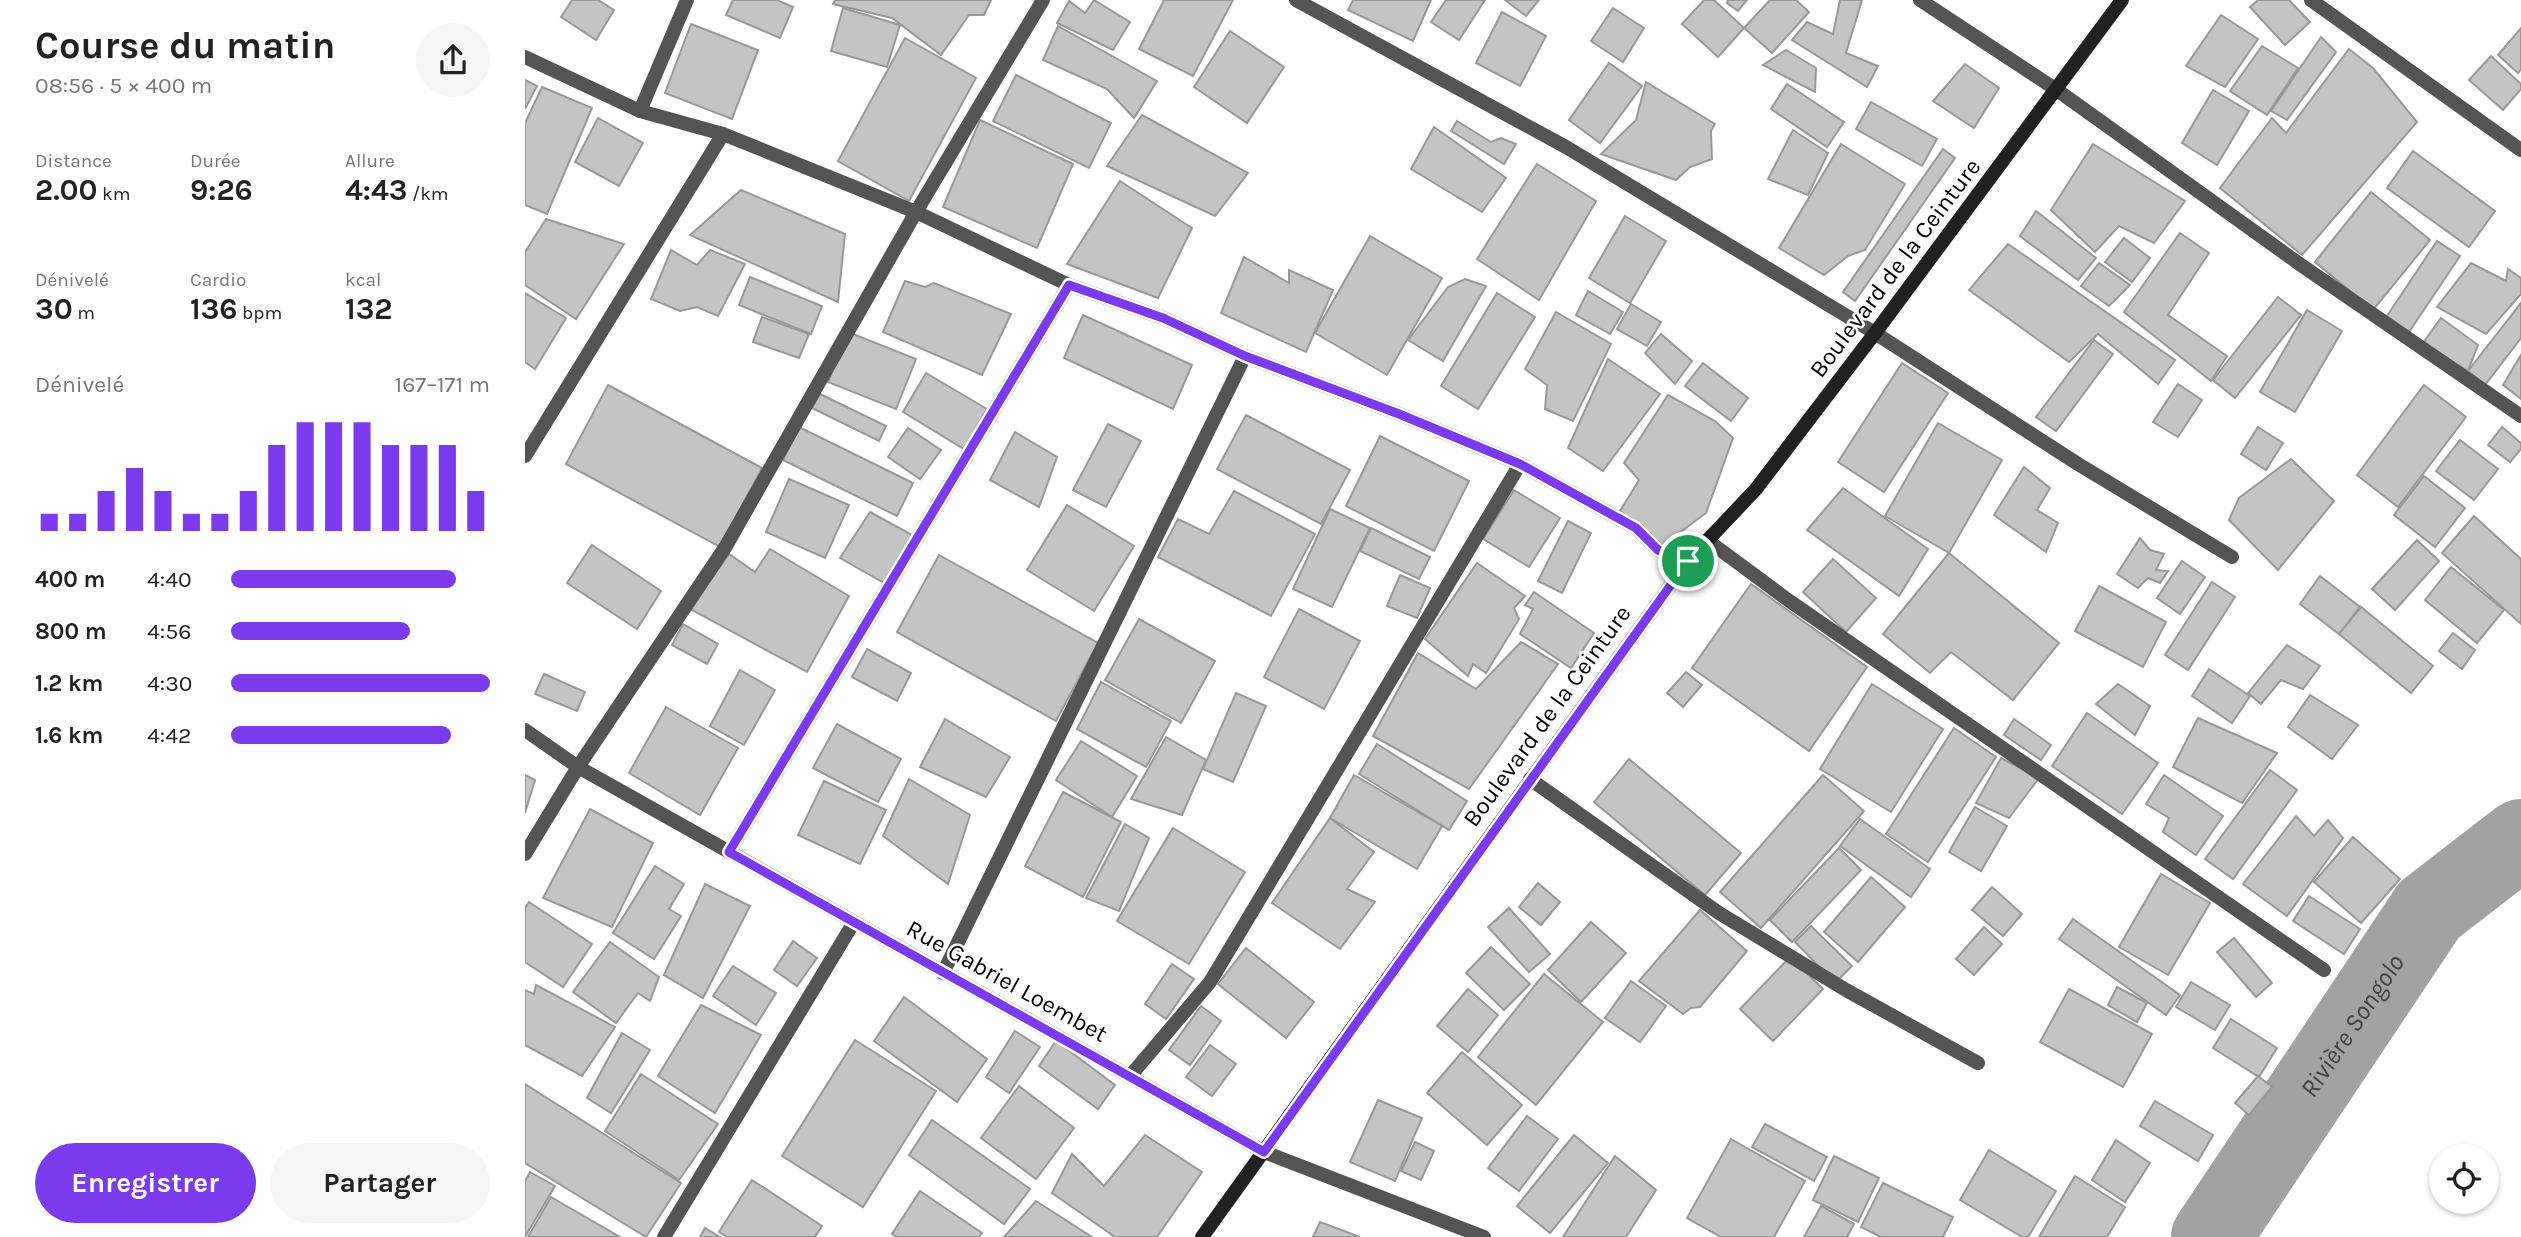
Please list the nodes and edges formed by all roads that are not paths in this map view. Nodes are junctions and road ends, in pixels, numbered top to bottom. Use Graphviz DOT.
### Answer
graph roads {
  1 [pos="687,0"];
  2 [pos="1043,0"];
  3 [pos="1296,0"];
  4 [pos="1920,0"];
  5 [pos="2122,0"];
  6 [pos="2311,0"];
  7 [pos="525,57"];
  8 [pos="2057,90"];
  9 [pos="640,111"];
  10 [pos="723,134"];
  11 [pos="2521,150"];
  12 [pos="916,212"];
  13 [pos="1069,285"];
  14 [pos="1875,333"];
  15 [pos="1245,356"];
  16 [pos="2521,416"];
  17 [pos="525,456"];
  18 [pos="1520,464"];
  19 [pos="1707,540"];
  20 [pos="2232,557"];
  21 [pos="1688,561"];
  22 [pos="525,730"];
  23 [pos="578,767"];
  24 [pos="1529,779"];
  25 [pos="729,852"];
  26 [pos="525,854"];
  27 [pos="853,922"];
  28 [pos="2324,970"];
  29 [pos="943,973"];
  30 [pos="1977,1063"];
  31 [pos="1131,1075"];
  32 [pos="1264,1152"];
  33 [pos="664,1237"];
  34 [pos="1202,1237"];
  35 [pos="1484,1237"];
  1 -- 9 [label="street"];
  2 -- 12 [label="street"];
  3 -- 14 [label="street"];
  4 -- 8 [label="street"];
  5 -- 8 [label="street, Boulevard de la Ceinture"];
  6 -- 11 [label="street"];
  7 -- 9 [label="street"];
  8 -- 14 [label="street, Boulevard de la Ceinture"];
  8 -- 16 [label="street"];
  9 -- 10 [label="street"];
  10 -- 12 [label="street"];
  10 -- 17 [label="street"];
  12 -- 13 [label="street"];
  12 -- 23 [label="street"];
  13 -- 15 [label="street"];
  13 -- 25 [label="street"];
  14 -- 19 [label="street, Boulevard de la Ceinture"];
  14 -- 20 [label="street"];
  15 -- 18 [label="street"];
  15 -- 29 [label="street"];
  18 -- 21 [label="street"];
  18 -- 31 [label="street"];
  19 -- 21 [label="street, Boulevard de la Ceinture"];
  19 -- 28 [label="street"];
  21 -- 24 [label="street, Boulevard de la Ceinture"];
  22 -- 23 [label="street, Rue Gabriel Loembet"];
  23 -- 25 [label="street, Rue Gabriel Loembet"];
  23 -- 26 [label="street"];
  24 -- 30 [label="street"];
  24 -- 32 [label="street, Boulevard de la Ceinture"];
  25 -- 27 [label="street, Rue Gabriel Loembet"];
  27 -- 29 [label="street, Rue Gabriel Loembet"];
  27 -- 33 [label="street"];
  29 -- 31 [label="street, Rue Gabriel Loembet"];
  31 -- 32 [label="street, Rue Gabriel Loembet"];
  32 -- 34 [label="street, Boulevard de la Ceinture"];
  32 -- 35 [label="street, Rue Gabriel Loembet"];
}
